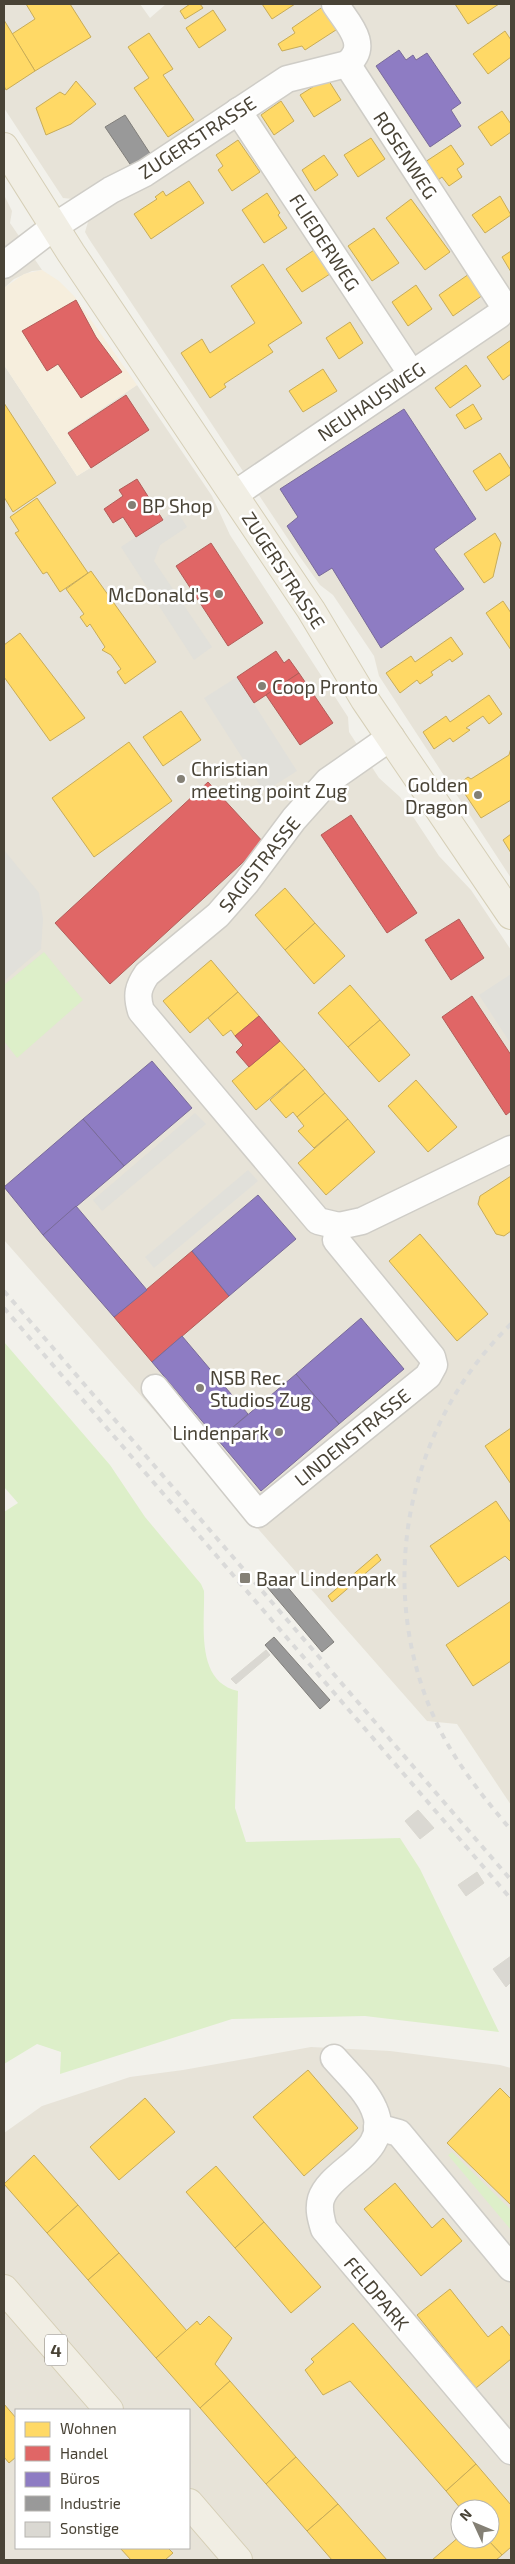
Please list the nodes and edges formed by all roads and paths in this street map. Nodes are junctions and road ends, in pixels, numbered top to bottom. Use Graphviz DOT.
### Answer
graph roads {
  1 [pos="335,4"];
  2 [pos="347,64"];
  3 [pos="238,111"];
  4 [pos="4,147"];
  5 [pos="55,226"];
  6 [pos="4,265"];
  7 [pos="504,306"];
  8 [pos="411,373"];
  9 [pos="234,494"];
  10 [pos="391,737"];
  11 [pos="511,915"];
  12 [pos="511,1149"];
  13 [pos="339,1226"];
  14 [pos="155,1388"];
  15 [pos="334,2058"];
  16 [pos="378,2127"];
  17 [pos="511,2268"];
  18 [pos="4,2289"];
  19 [pos="108,2409"];
  20 [pos="511,2451"];
  21 [pos="190,2504"];
  22 [pos="238,2560"];
  1 -- 2 [label="street"];
  2 -- 3 [label="street, ZUGERSTRASSE"];
  2 -- 7 [label="street, ROSENWEG"];
  3 -- 5 [label="street, ZUGERSTRASSE"];
  3 -- 8 [label="street, FLIEDERWEG"];
  4 -- 5 [label="main road, ZUGERSTRASSE"];
  5 -- 6 [label="street"];
  5 -- 9 [label="main road, ZUGERSTRASSE"];
  7 -- 8 [label="street, NEUHAUSWEG"];
  8 -- 9 [label="street, NEUHAUSWEG"];
  9 -- 10 [label="main road, ZUGERSTRASSE"];
  10 -- 11 [label="main road, ZUGERSTRASSE"];
  10 -- 13 [label="street, SAGISTRASSE"];
  12 -- 13 [label="street"];
  13 -- 14 [label="street, LINDENSTRASSE"];
  15 -- 16 [label="street"];
  16 -- 17 [label="street"];
  16 -- 20 [label="street, FELDPARK"];
  18 -- 19 [label="main road, 4"];
  21 -- 22 [label="main road"];
}
